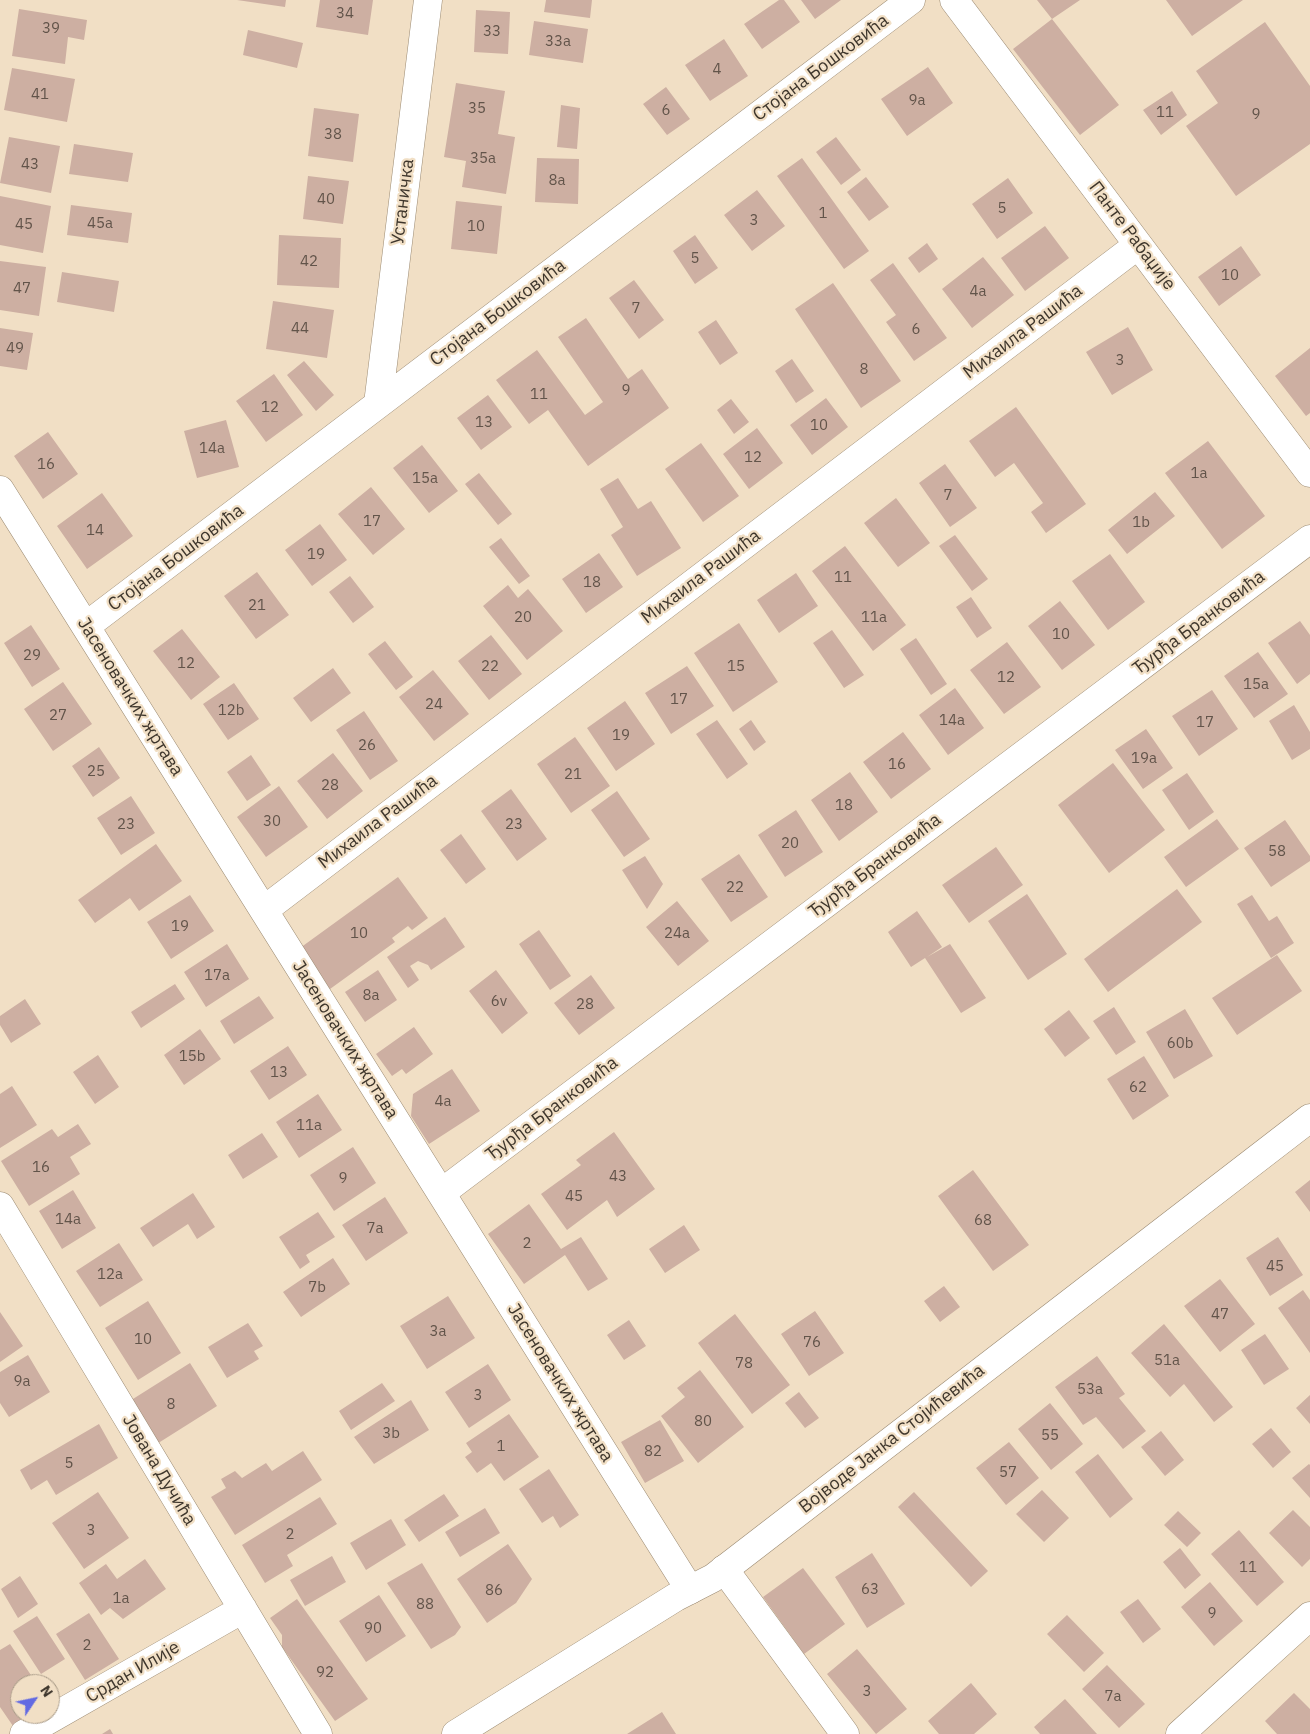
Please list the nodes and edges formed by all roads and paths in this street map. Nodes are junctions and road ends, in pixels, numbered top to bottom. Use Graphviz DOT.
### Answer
graph roads {
  1 [pos="428,0"];
  2 [pos="911,0"];
  3 [pos="954,0"];
  4 [pos="1138,245"];
  5 [pos="378,404"];
  6 [pos="1310,473"];
  7 [pos="0,490"];
  8 [pos="1310,540"];
  9 [pos="86,626"];
  10 [pos="264,910"];
  11 [pos="1310,1118"];
  12 [pos="441,1193"];
  13 [pos="0,1206"];
  14 [pos="724,1569"];
  15 [pos="690,1590"];
  16 [pos="243,1609"];
  17 [pos="1310,1616"];
  18 [pos="24,1734"];
  19 [pos="318,1734"];
  20 [pos="456,1734"];
  21 [pos="845,1734"];
  22 [pos="1180,1734"];
  1 -- 5 [label="street, Устаничка"];
  2 -- 5 [label="street, Стојана Бошковића"];
  3 -- 4 [label="street, Панте Рабаџије"];
  4 -- 6 [label="street, Панте Рабаџије"];
  4 -- 10 [label="street, Михаила Рашића"];
  5 -- 9 [label="street, Стојана Бошковића"];
  7 -- 9 [label="street, Јасеновачких жртава"];
  8 -- 12 [label="street, Ђурђа Бранковића"];
  9 -- 10 [label="street, Јасеновачких жртава"];
  10 -- 12 [label="street, Јасеновачких жртава"];
  11 -- 14 [label="street, Војводе Јанка Стојићевића"];
  12 -- 15 [label="street, Јасеновачких жртава"];
  13 -- 16 [label="street, Јована Дучића"];
  14 -- 15 [label="street, Војводе Јанка Стојићевића"];
  14 -- 21 [label="street"];
  15 -- 20 [label="street, Војводе Јанка Стојићевића"];
  16 -- 18 [label="street, Срдан Илије"];
  16 -- 19 [label="street, Јована Дучића"];
  17 -- 22 [label="street"];
}
